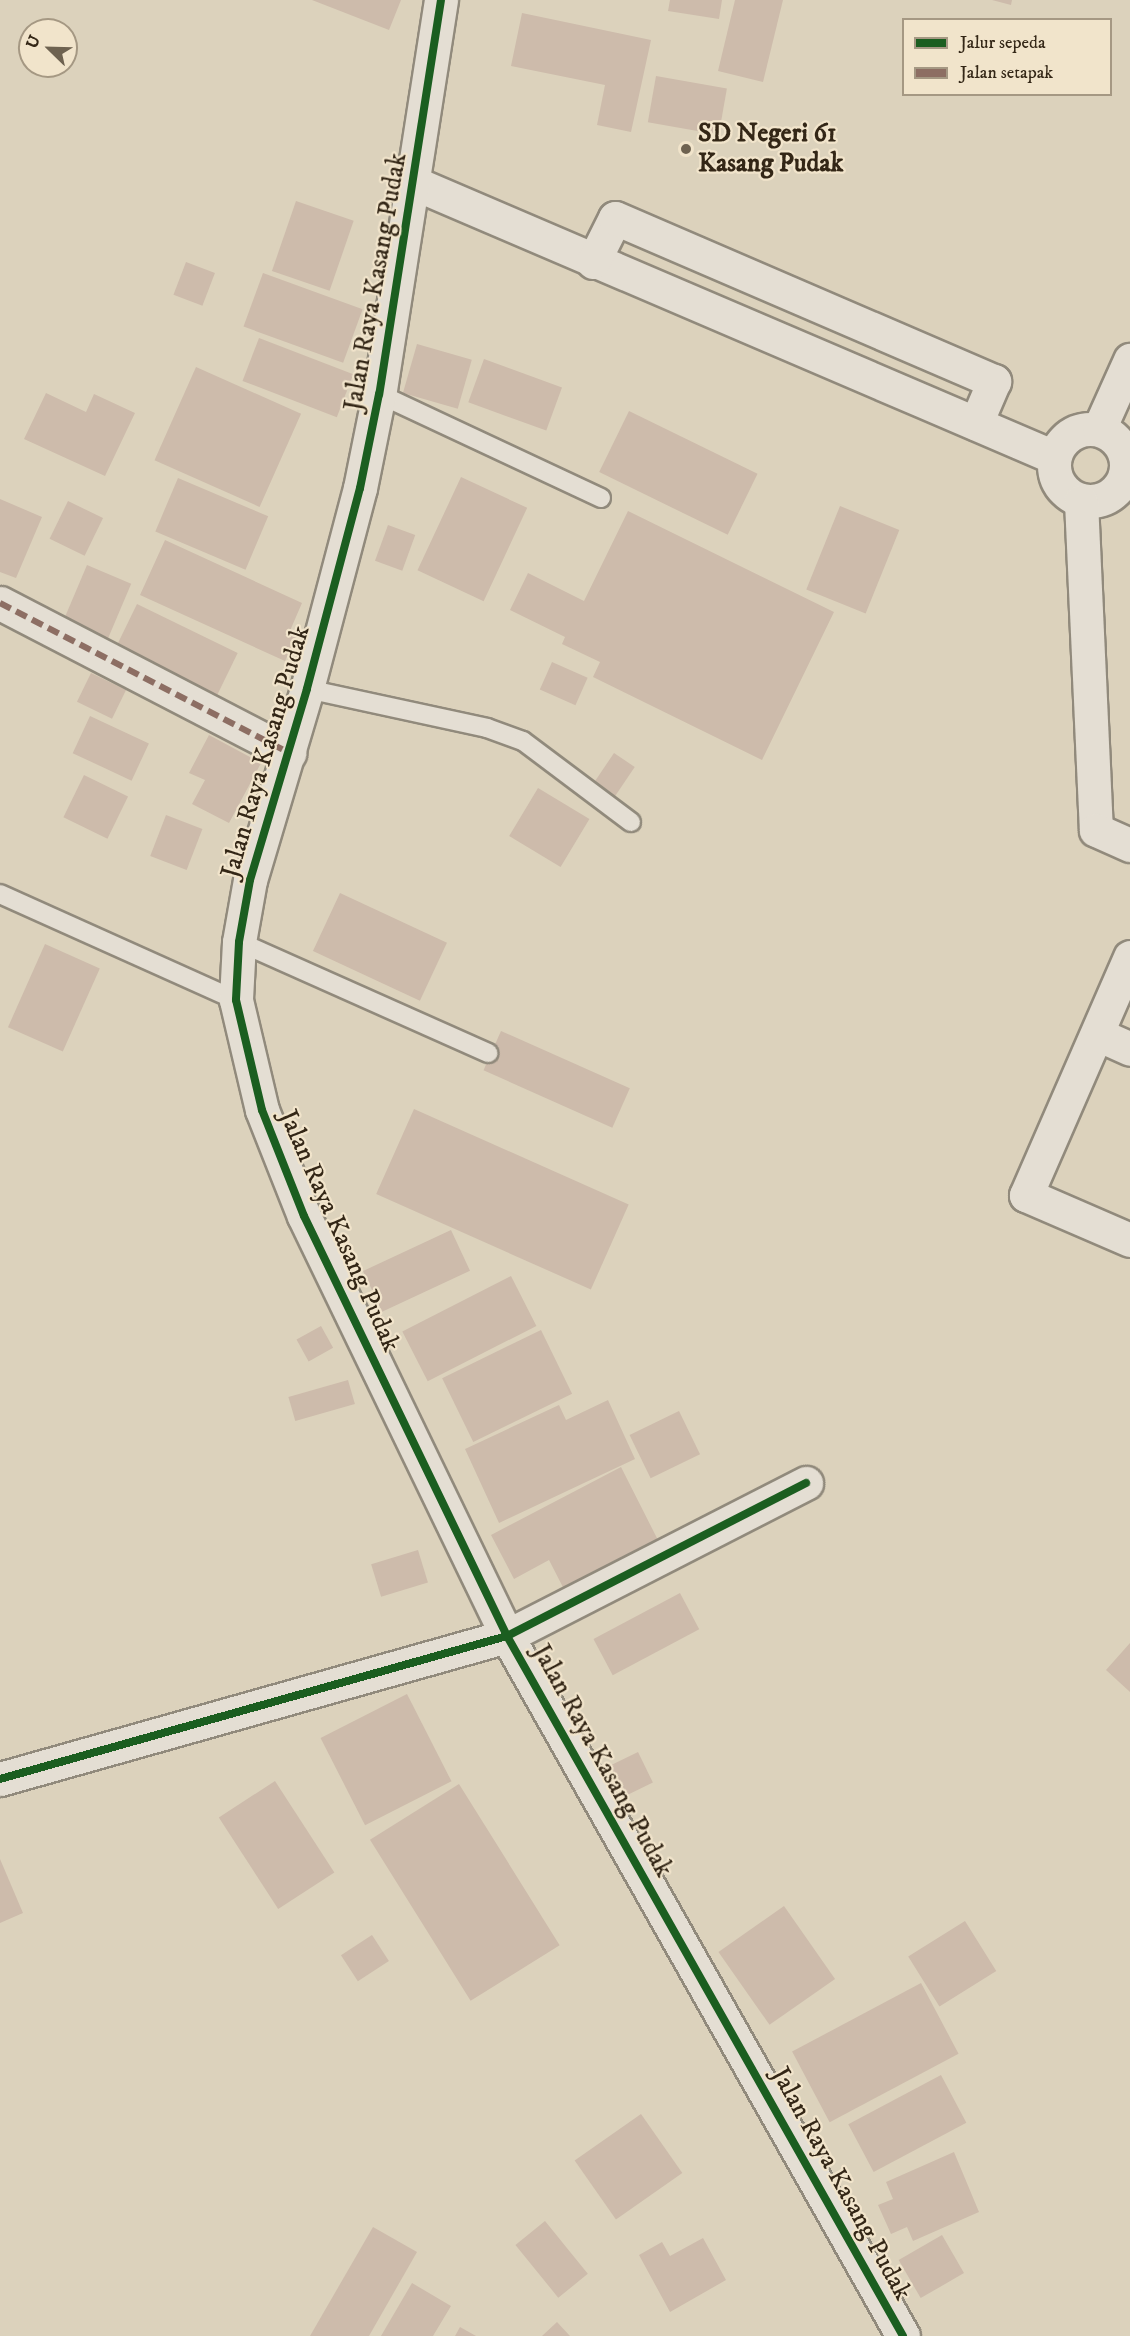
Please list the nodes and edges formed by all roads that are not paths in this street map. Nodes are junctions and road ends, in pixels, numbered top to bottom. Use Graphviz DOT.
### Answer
graph roads {
  1 [pos="441,0"];
  2 [pos="414,183"];
  3 [pos="593,262"];
  4 [pos="1130,360"];
  5 [pos="379,394"];
  6 [pos="976,423"];
  7 [pos="1099,429"];
  8 [pos="1054,456"];
  9 [pos="601,498"];
  10 [pos="1081,501"];
  11 [pos="0,603"];
  12 [pos="307,689"];
  13 [pos="289,753"];
  14 [pos="631,822"];
  15 [pos="1130,845"];
  16 [pos="0,894"];
  17 [pos="239,942"];
  18 [pos="1130,957"];
  19 [pos="236,1000"];
  20 [pos="1097,1034"];
  21 [pos="1130,1048"];
  22 [pos="488,1053"];
  23 [pos="1125,1241"];
  24 [pos="806,1482"];
  25 [pos="507,1636"];
  26 [pos="0,1779"];
  27 [pos="903,2336"];
  1 -- 2 [label="street, Jalan Raya Kasang Pudak"];
  2 -- 3 [label="street"];
  2 -- 5 [label="street, Jalan Raya Kasang Pudak"];
  3 -- 6 [label="street"];
  3 -- 6 [label="street"];
  4 -- 7 [label="street"];
  5 -- 9 [label="lane"];
  5 -- 12 [label="street, Jalan Raya Kasang Pudak"];
  6 -- 8 [label="street"];
  7 -- 8 [label="street"];
  7 -- 10 [label="street"];
  8 -- 10 [label="street"];
  10 -- 15 [label="street"];
  11 -- 13 [label="street"];
  12 -- 13 [label="street, Jalan Raya Kasang Pudak"];
  12 -- 14 [label="lane"];
  13 -- 17 [label="street, Jalan Raya Kasang Pudak"];
  16 -- 19 [label="lane"];
  17 -- 19 [label="street, Jalan Raya Kasang Pudak"];
  17 -- 22 [label="lane"];
  18 -- 20 [label="street"];
  19 -- 25 [label="street, Jalan Raya Kasang Pudak"];
  20 -- 21 [label="street"];
  20 -- 23 [label="street"];
  24 -- 25 [label="street"];
  25 -- 26 [label="street"];
  25 -- 27 [label="street, Jalan Raya Kasang Pudak"];
}
